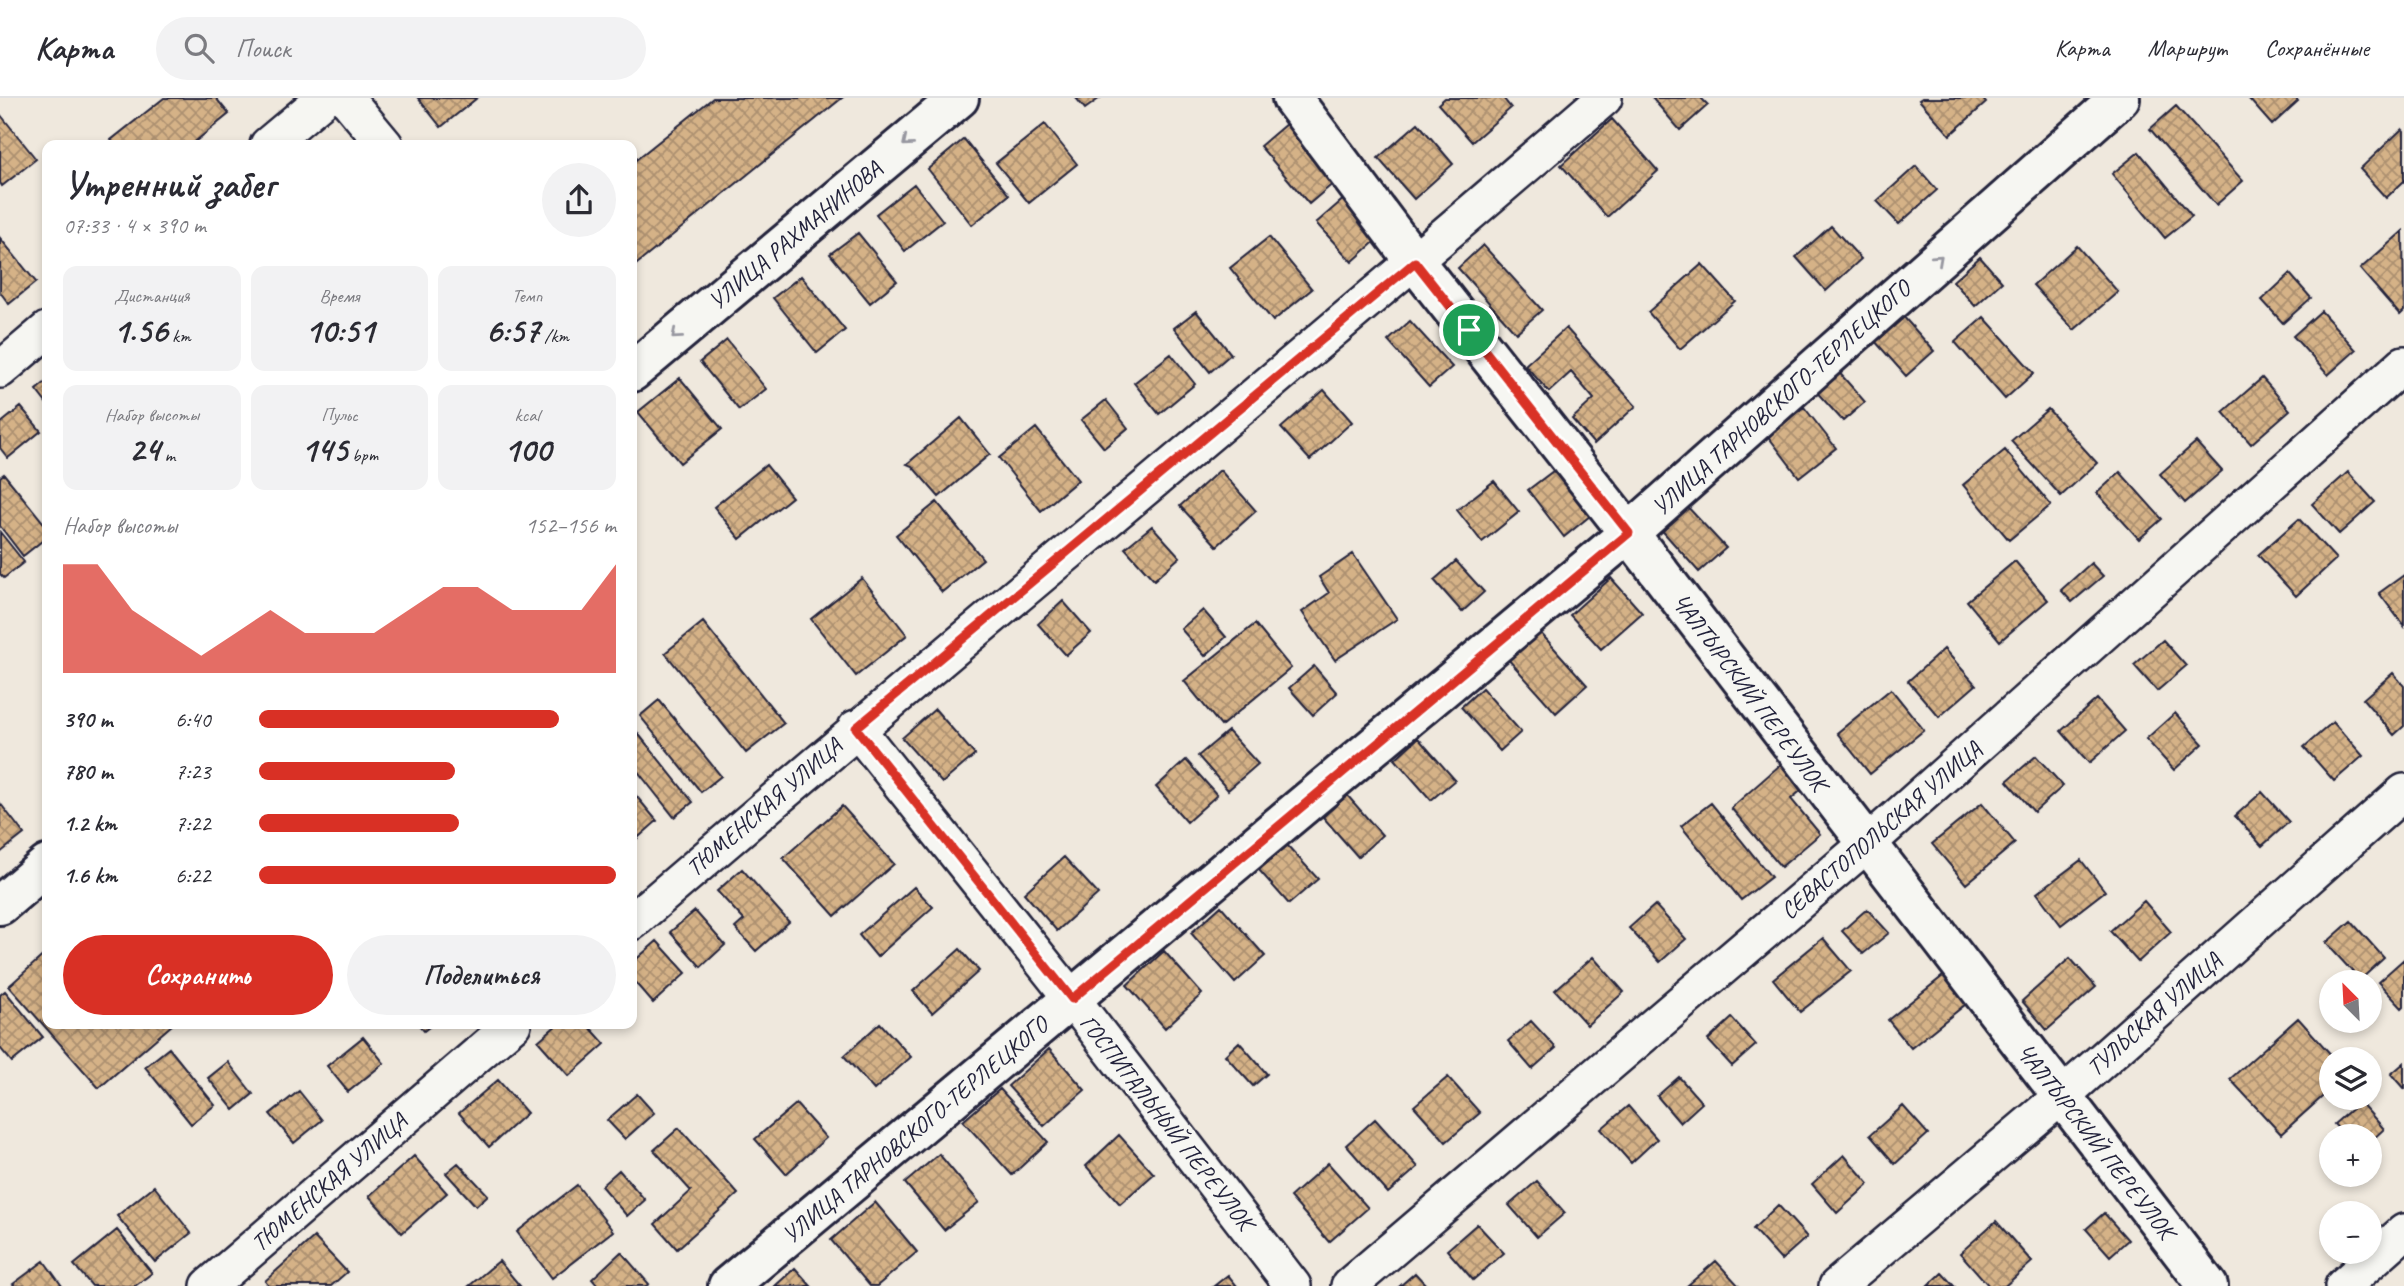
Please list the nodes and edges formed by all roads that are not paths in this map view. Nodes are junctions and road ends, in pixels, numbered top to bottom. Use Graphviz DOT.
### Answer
graph roads {
  1 [pos="324,98"];
  2 [pos="346,98"];
  3 [pos="959,98"];
  4 [pos="1292,98"];
  5 [pos="1604,98"];
  6 [pos="2120,98"];
  7 [pos="274,140"];
  8 [pos="381,140"];
  9 [pos="1415,262"];
  10 [pos="42,334"];
  11 [pos="2404,364"];
  12 [pos="637,368"];
  13 [pos="0,370"];
  14 [pos="1629,533"];
  15 [pos="856,728"];
  16 [pos="2404,792"];
  17 [pos="1867,844"];
  18 [pos="42,869"];
  19 [pos="0,905"];
  20 [pos="637,918"];
  21 [pos="1072,999"];
  22 [pos="507,1029"];
  23 [pos="2062,1096"];
  24 [pos="2404,1232"];
  25 [pos="209,1286"];
  26 [pos="728,1286"];
  27 [pos="1293,1286"];
  28 [pos="1349,1286"];
  29 [pos="1837,1286"];
  30 [pos="2208,1286"];
  31 [pos="2343,1286"];
  1 -- 7 [label="street"];
  2 -- 8 [label="street"];
  3 -- 12 [label="street, УЛИЦА РАХМАНИНОВА, one-way"];
  4 -- 9 [label="street, ЧАЛТЫРСКИЙ ПЕРЕУЛОК"];
  5 -- 9 [label="street, ТЮМЕНСКАЯ УЛИЦА"];
  14 -- 6 [label="street, УЛИЦА ТАРНОВСКОГО-ТЕРЛЕЦКОГО, one-way"];
  9 -- 14 [label="street, ЧАЛТЫРСКИЙ ПЕРЕУЛОК"];
  9 -- 15 [label="street, ТЮМЕНСКАЯ УЛИЦА"];
  10 -- 13 [label="street"];
  11 -- 17 [label="street, СЕВАСТОПОЛЬСКАЯ УЛИЦА"];
  14 -- 17 [label="street, ЧАЛТЫРСКИЙ ПЕРЕУЛОК"];
  14 -- 21 [label="street, УЛИЦА ТАРНОВСКОГО-ТЕРЛЕЦКОГО"];
  15 -- 20 [label="street, ТЮМЕНСКАЯ УЛИЦА"];
  15 -- 21 [label="street, ГОСПИТАЛЬНЫЙ ПЕРЕУЛОК"];
  16 -- 23 [label="street, ТУЛЬСКАЯ УЛИЦА"];
  17 -- 23 [label="street, ЧАЛТЫРСКИЙ ПЕРЕУЛОК"];
  17 -- 28 [label="street, СЕВАСТОПОЛЬСКАЯ УЛИЦА"];
  18 -- 19 [label="street"];
  21 -- 26 [label="street, УЛИЦА ТАРНОВСКОГО-ТЕРЛЕЦКОГО"];
  21 -- 27 [label="street, ГОСПИТАЛЬНЫЙ ПЕРЕУЛОК"];
  22 -- 25 [label="street, ТЮМЕНСКАЯ УЛИЦА"];
  23 -- 29 [label="street, ТУЛЬСКАЯ УЛИЦА"];
  23 -- 30 [label="street, ЧАЛТЫРСКИЙ ПЕРЕУЛОК"];
  24 -- 31 [label="street"];
}
